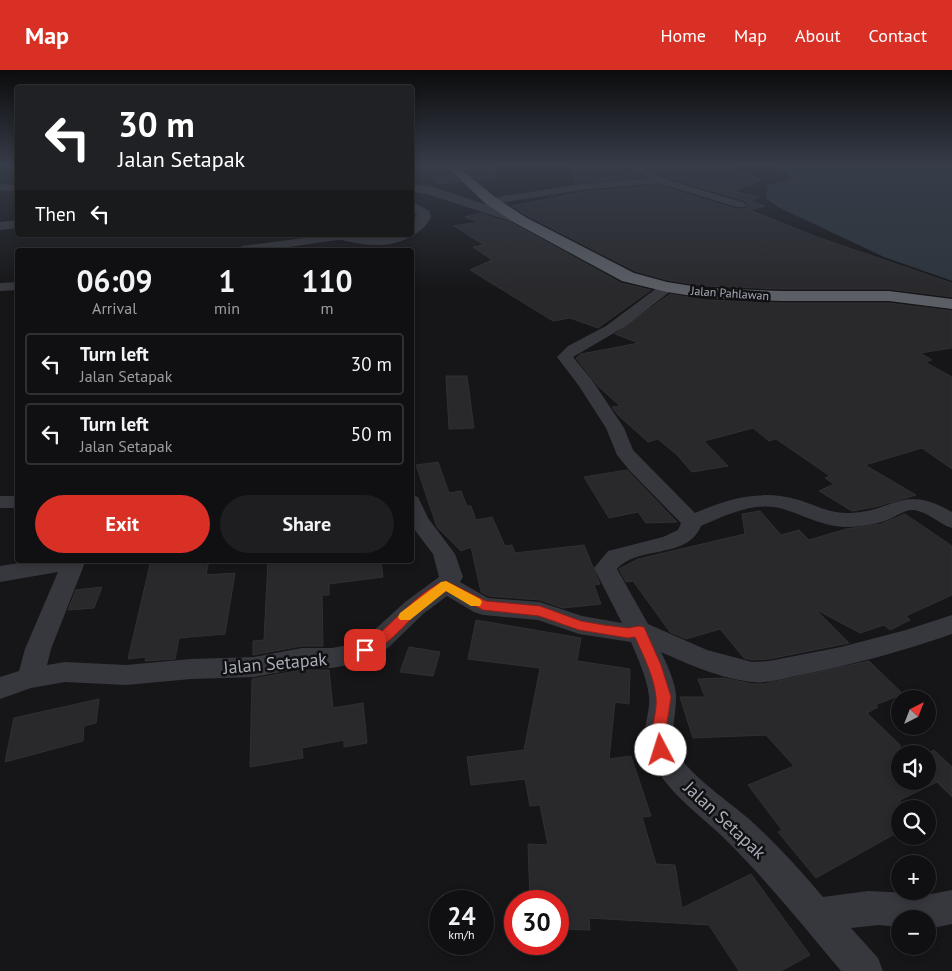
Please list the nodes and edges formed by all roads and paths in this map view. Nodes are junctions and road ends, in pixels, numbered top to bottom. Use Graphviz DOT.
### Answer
graph roads {
  1 [pos="414,207"];
  2 [pos="480,207"];
  3 [pos="499,207"];
  4 [pos="522,221"];
  5 [pos="15,224"];
  6 [pos="0,226"];
  7 [pos="414,228"];
  8 [pos="334,237"];
  9 [pos="347,237"];
  10 [pos="401,237"];
  11 [pos="256,248"];
  12 [pos="15,286"];
  13 [pos="0,287"];
  14 [pos="666,287"];
  15 [pos="952,304"];
  16 [pos="0,502"];
  17 [pos="15,502"];
  18 [pos="414,508"];
  19 [pos="952,521"];
  20 [pos="692,522"];
  21 [pos="63,563"];
  22 [pos="74,563"];
  23 [pos="0,574"];
  24 [pos="446,585"];
  25 [pos="952,624"];
  26 [pos="639,631"];
  27 [pos="30,678"];
  28 [pos="0,688"];
  29 [pos="952,907"];
  30 [pos="814,914"];
  31 [pos="865,971"];
  1 -- 7 [label="street"];
  2 -- 4 [label="street"];
  3 -- 4 [label="highway, Jalan Pahlawan"];
  4 -- 14 [label="highway, Jalan Pahlawan"];
  5 -- 6 [label="street"];
  8 -- 11 [label="street"];
  9 -- 10 [label="street"];
  12 -- 13 [label="street"];
  14 -- 15 [label="highway, Jalan Pahlawan"];
  14 -- 20 [label="street"];
  16 -- 17 [label="street"];
  18 -- 24 [label="street"];
  19 -- 20 [label="street"];
  20 -- 26 [label="street, Jalan Setapak"];
  21 -- 23 [label="street"];
  22 -- 27 [label="street"];
  24 -- 26 [label="street"];
  24 -- 27 [label="street, Jalan Setapak"];
  25 -- 26 [label="street"];
  26 -- 30 [label="street, Jalan Setapak"];
  27 -- 28 [label="street, Jalan Setapak"];
  29 -- 30 [label="street"];
  30 -- 31 [label="street, Jalan Setapak"];
}
